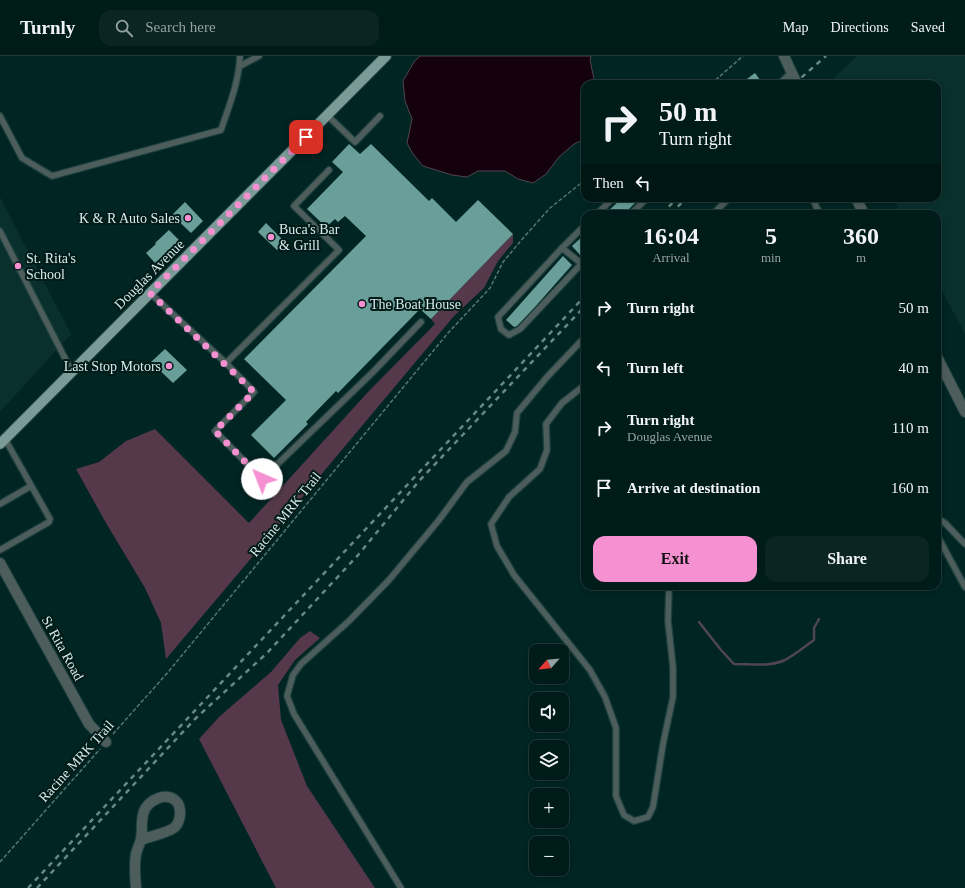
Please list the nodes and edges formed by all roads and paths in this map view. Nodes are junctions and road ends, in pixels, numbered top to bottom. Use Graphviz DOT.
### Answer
graph roads {
  1 [pos="240,56"];
  2 [pos="259,56"];
  3 [pos="386,56"];
  4 [pos="743,56"];
  5 [pos="784,56"];
  6 [pos="240,66"];
  7 [pos="792,72"];
  8 [pos="716,80"];
  9 [pos="784,80"];
  10 [pos="795,80"];
  11 [pos="327,115"];
  12 [pos="0,116"];
  13 [pos="380,116"];
  14 [pos="329,170"];
  15 [pos="581,183"];
  16 [pos="609,202"];
  17 [pos="643,202"];
  18 [pos="724,202"];
  19 [pos="601,210"];
  20 [pos="635,210"];
  21 [pos="717,210"];
  22 [pos="581,229"];
  23 [pos="0,231"];
  24 [pos="562,248"];
  25 [pos="581,261"];
  26 [pos="581,264"];
  27 [pos="150,293"];
  28 [pos="421,322"];
  29 [pos="581,341"];
  30 [pos="226,364"];
  31 [pos="941,365"];
  32 [pos="72,372"];
  33 [pos="581,388"];
  34 [pos="965,412"];
  35 [pos="2,442"];
  36 [pos="31,486"];
  37 [pos="0,504"];
  38 [pos="941,520"];
  39 [pos="941,542"];
  40 [pos="965,544"];
  41 [pos="0,550"];
  42 [pos="0,563"];
  43 [pos="965,587"];
  44 [pos="669,590"];
  45 [pos="106,742"];
  46 [pos="141,840"];
  47 [pos="0,862"];
  48 [pos="136,888"];
  49 [pos="401,888"];
  1 -- 6 [label="lane"];
  2 -- 6 [label="lane"];
  3 -- 11 [label="main road, Douglas Avenue"];
  4 -- 8 [label="path"];
  5 -- 7 [label="street"];
  6 -- 12 [label="lane"];
  7 -- 9 [label="lane"];
  7 -- 10 [label="street"];
  11 -- 13 [label="lane"];
  11 -- 27 [label="main road, Douglas Avenue"];
  14 -- 30 [label="lane"];
  15 -- 45 [label="path, Racine MRK Trail"];
  16 -- 19 [label="lane"];
  17 -- 20 [label="lane"];
  18 -- 21 [label="lane"];
  22 -- 24 [label="lane"];
  23 -- 32 [label="lane"];
  24 -- 25 [label="lane"];
  24 -- 26 [label="lane"];
  27 -- 30 [label="lane"];
  27 -- 32 [label="main road, Douglas Avenue"];
  28 -- 30 [label="lane"];
  29 -- 49 [label="lane"];
  31 -- 34 [label="street"];
  32 -- 35 [label="main road, Douglas Avenue"];
  33 -- 44 [label="lane"];
  35 -- 36 [label="lane"];
  36 -- 37 [label="lane"];
  36 -- 41 [label="lane"];
  38 -- 40 [label="lane"];
  39 -- 43 [label="lane"];
  42 -- 45 [label="street, St Rita Road"];
  45 -- 47 [label="path, Racine MRK Trail"];
  46 -- 46 [label="street"];
  46 -- 48 [label="street"];
}
